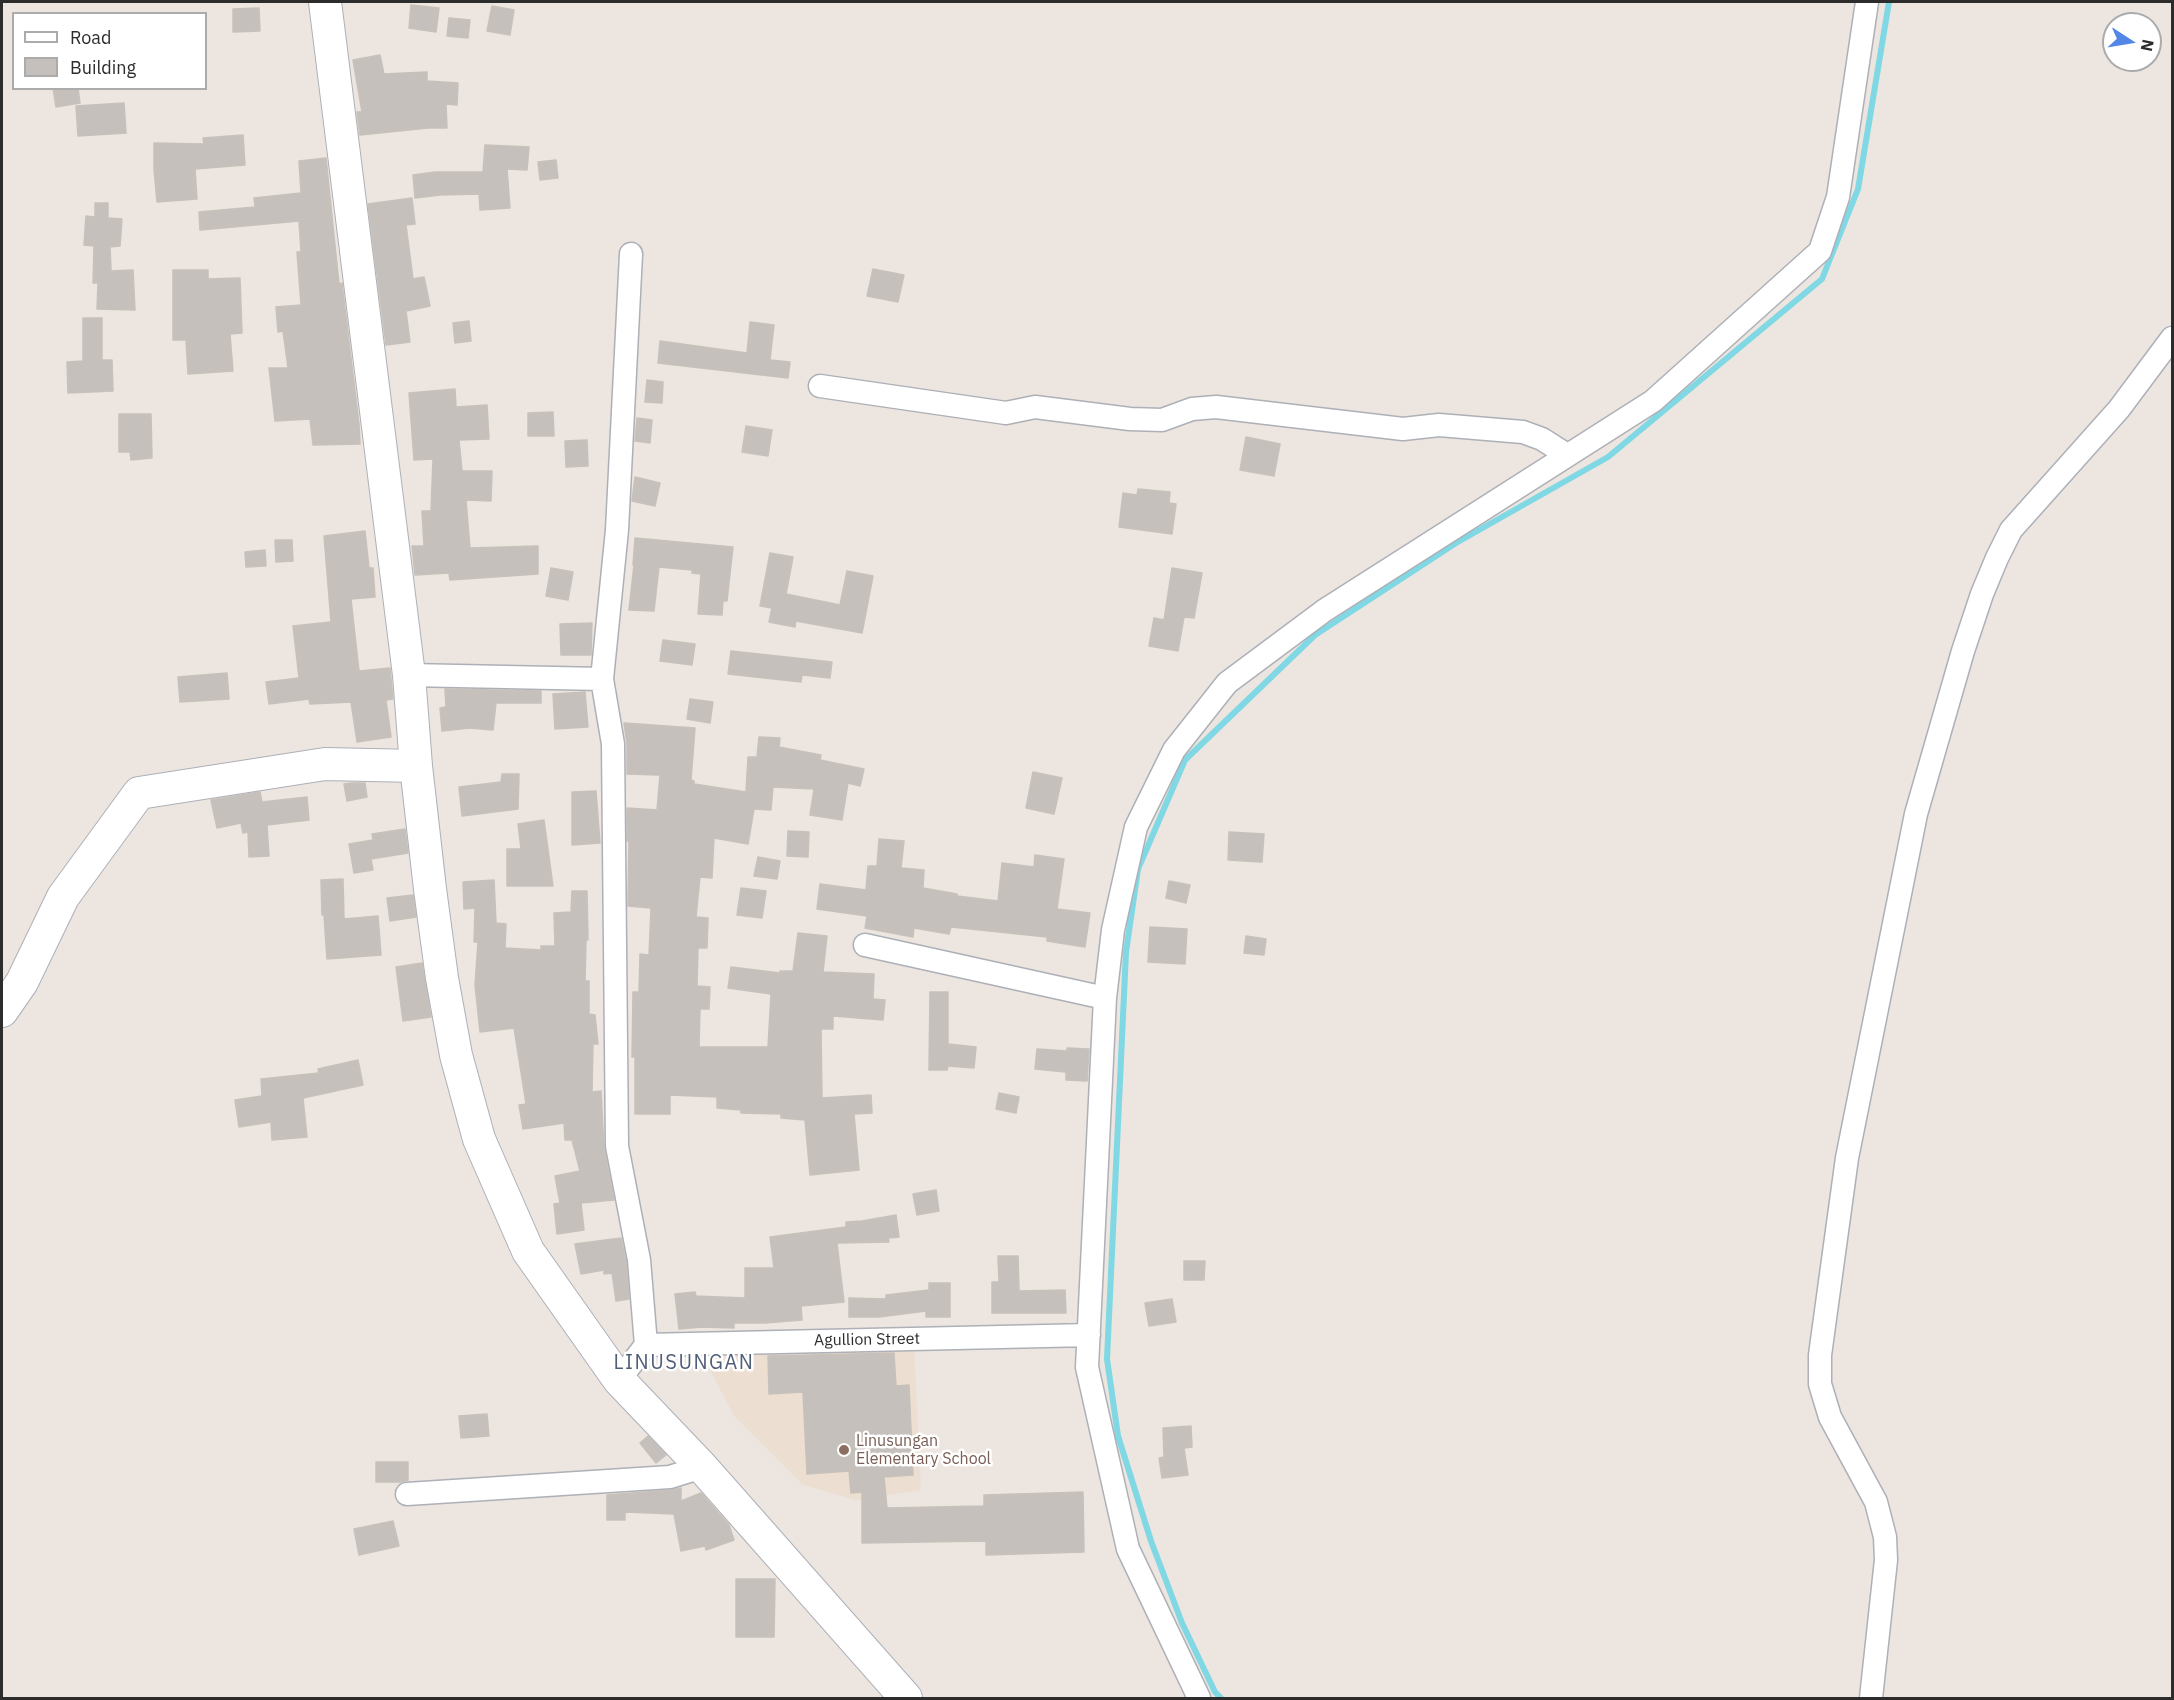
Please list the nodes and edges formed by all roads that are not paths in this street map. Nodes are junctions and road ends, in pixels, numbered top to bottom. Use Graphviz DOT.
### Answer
graph roads {
  1 [pos="325,2"];
  2 [pos="1867,2"];
  3 [pos="631,254"];
  4 [pos="2172,338"];
  5 [pos="820,386"];
  6 [pos="1567,455"];
  7 [pos="409,675"];
  8 [pos="602,679"];
  9 [pos="416,766"];
  10 [pos="865,945"];
  11 [pos="1105,999"];
  12 [pos="2,1011"];
  13 [pos="1089,1335"];
  14 [pos="646,1345"];
  15 [pos="619,1380"];
  16 [pos="702,1467"];
  17 [pos="407,1494"];
  18 [pos="906,1698"];
  19 [pos="1199,1698"];
  20 [pos="1871,1698"];
  1 -- 7 [label="street"];
  2 -- 6 [label="street"];
  3 -- 8 [label="street"];
  4 -- 20 [label="street"];
  5 -- 6 [label="street"];
  6 -- 11 [label="street"];
  7 -- 8 [label="street"];
  7 -- 9 [label="street"];
  8 -- 14 [label="street"];
  9 -- 12 [label="street"];
  9 -- 15 [label="street"];
  10 -- 11 [label="street"];
  11 -- 13 [label="street"];
  13 -- 14 [label="street, Agullion Street"];
  13 -- 19 [label="street"];
  14 -- 15 [label="street"];
  15 -- 16 [label="street"];
  16 -- 17 [label="street"];
  16 -- 18 [label="street"];
}
